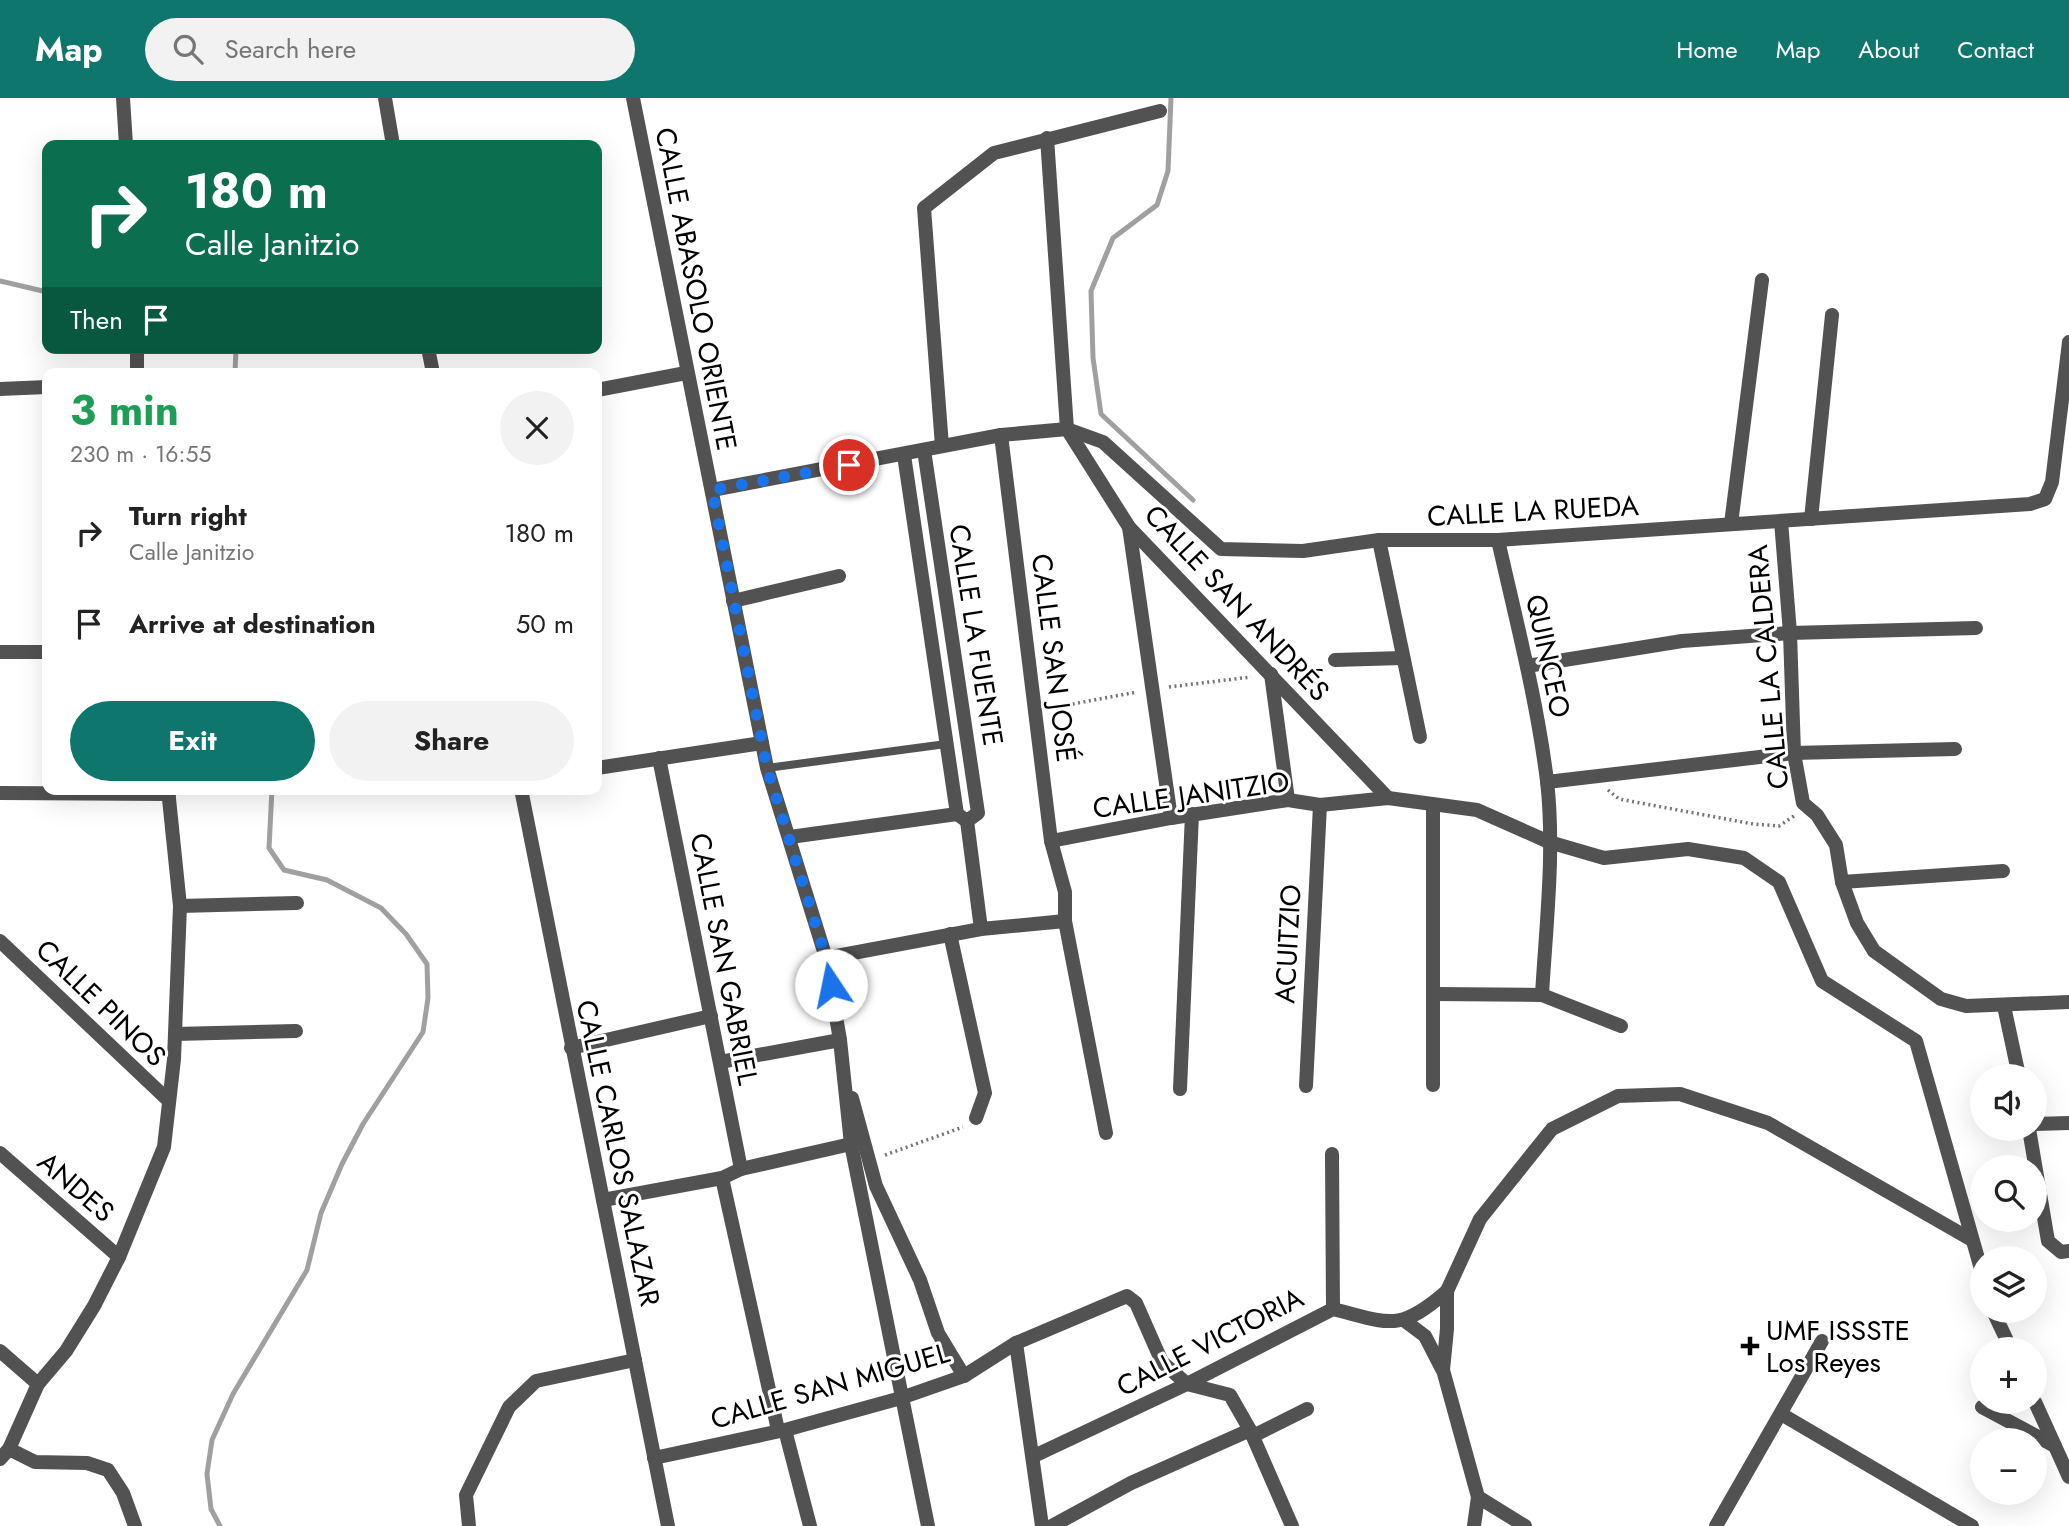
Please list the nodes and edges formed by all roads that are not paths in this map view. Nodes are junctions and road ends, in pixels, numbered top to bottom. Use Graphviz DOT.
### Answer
graph roads {
  1 [pos="123,98"];
  2 [pos="385,98"];
  3 [pos="632,98"];
  4 [pos="1160,111"];
  5 [pos="1047,138"];
  6 [pos="126,140"];
  7 [pos="392,140"];
  8 [pos="1762,280"];
  9 [pos="1832,316"];
  10 [pos="2069,341"];
  11 [pos="686,373"];
  12 [pos="2066,386"];
  13 [pos="42,387"];
  14 [pos="0,389"];
  15 [pos="602,389"];
  16 [pos="1067,429"];
  17 [pos="1001,435"];
  18 [pos="942,446"];
  19 [pos="924,450"];
  20 [pos="904,455"];
  21 [pos="712,490"];
  22 [pos="1811,519"];
  23 [pos="1781,521"];
  24 [pos="1731,524"];
  25 [pos="1129,527"];
  26 [pos="1379,540"];
  27 [pos="1498,540"];
  28 [pos="839,576"];
  29 [pos="733,601"];
  30 [pos="1976,628"];
  31 [pos="1790,633"];
  32 [pos="952,639"];
  33 [pos="932,642"];
  34 [pos="0,652"];
  35 [pos="42,652"];
  36 [pos="1402,658"];
  37 [pos="1335,660"];
  38 [pos="1527,666"];
  39 [pos="1271,674"];
  40 [pos="1420,737"];
  41 [pos="762,743"];
  42 [pos="946,744"];
  43 [pos="1955,749"];
  44 [pos="1794,753"];
  45 [pos="659,758"];
  46 [pos="602,767"];
  47 [pos="767,768"];
  48 [pos="1547,782"];
  49 [pos="0,793"];
  50 [pos="42,793"];
  51 [pos="169,795"];
  52 [pos="522,795"];
  53 [pos="1388,798"];
  54 [pos="1288,800"];
  55 [pos="1320,805"];
  56 [pos="1433,806"];
  57 [pos="1192,814"];
  58 [pos="962,817"];
  59 [pos="1171,818"];
  60 [pos="790,837"];
  61 [pos="1051,841"];
  62 [pos="1549,842"];
  63 [pos="2003,871"];
  64 [pos="1842,881"];
  65 [pos="297,903"];
  66 [pos="180,906"];
  67 [pos="1065,921"];
  68 [pos="981,929"];
  69 [pos="950,934"];
  70 [pos="0,941"];
  71 [pos="826,958"];
  72 [pos="1433,994"];
  73 [pos="1542,995"];
  74 [pos="2069,1002"];
  75 [pos="2004,1006"];
  76 [pos="710,1016"];
  77 [pos="1621,1026"];
  78 [pos="296,1031"];
  79 [pos="175,1034"];
  80 [pos="840,1040"];
  81 [pos="570,1048"];
  82 [pos="720,1062"];
  83 [pos="2016,1064"];
  84 [pos="843,1066"];
  85 [pos="1433,1085"];
  86 [pos="1306,1086"];
  87 [pos="1180,1089"];
  88 [pos="169,1101"];
  89 [pos="976,1118"];
  90 [pos="2069,1123"];
  91 [pos="2047,1124"];
  92 [pos="1106,1133"];
  93 [pos="2031,1141"];
  94 [pos="850,1144"];
  95 [pos="0,1153"];
  96 [pos="1332,1154"];
  97 [pos="741,1169"];
  98 [pos="722,1178"];
  99 [pos="603,1200"];
  100 [pos="1972,1240"];
  101 [pos="1974,1246"];
  102 [pos="2069,1251"];
  103 [pos="119,1257"];
  104 [pos="1447,1291"];
  105 [pos="1332,1309"];
  106 [pos="1405,1321"];
  107 [pos="1822,1341"];
  108 [pos="1016,1343"];
  109 [pos="0,1351"];
  110 [pos="635,1360"];
  111 [pos="1443,1370"];
  112 [pos="964,1376"];
  113 [pos="38,1384"];
  114 [pos="1186,1384"];
  115 [pos="901,1398"];
  116 [pos="1307,1409"];
  117 [pos="1781,1414"];
  118 [pos="1995,1414"];
  119 [pos="2040,1414"];
  120 [pos="781,1430"];
  121 [pos="1252,1433"];
  122 [pos="2055,1446"];
  123 [pos="3,1453"];
  124 [pos="1034,1455"];
  125 [pos="654,1458"];
  126 [pos="2069,1477"];
  127 [pos="1478,1497"];
  128 [pos="135,1526"];
  129 [pos="469,1526"];
  130 [pos="668,1526"];
  131 [pos="810,1526"];
  132 [pos="928,1526"];
  133 [pos="1042,1526"];
  134 [pos="1052,1526"];
  135 [pos="1292,1526"];
  136 [pos="1474,1526"];
  137 [pos="1525,1526"];
  138 [pos="1716,1526"];
  139 [pos="1972,1526"];
  1 -- 6 [label="street"];
  2 -- 7 [label="street"];
  3 -- 11 [label="street, CALLE ABASOLO ORIENTE"];
  4 -- 5 [label="street"];
  5 -- 16 [label="street"];
  5 -- 18 [label="street"];
  8 -- 24 [label="street"];
  9 -- 22 [label="street"];
  10 -- 12 [label="street"];
  11 -- 15 [label="street"];
  11 -- 21 [label="street, CALLE ABASOLO ORIENTE"];
  12 -- 22 [label="street, CALLE LA RUEDA"];
  13 -- 14 [label="street"];
  16 -- 17 [label="street"];
  16 -- 25 [label="street, CALLE SAN ANDRÉS"];
  16 -- 26 [label="street, CALLE LA RUEDA"];
  17 -- 18 [label="street"];
  17 -- 61 [label="street, CALLE SAN JOSÉ"];
  18 -- 19 [label="street"];
  19 -- 20 [label="street"];
  19 -- 32 [label="street, CALLE LA FUENTE"];
  20 -- 21 [label="street"];
  20 -- 33 [label="street, CALLE LA FUENTE"];
  21 -- 29 [label="street, CALLE ABASOLO ORIENTE"];
  22 -- 23 [label="street, CALLE LA RUEDA"];
  23 -- 24 [label="street, CALLE LA RUEDA"];
  23 -- 31 [label="street, CALLE LA CALDERA"];
  24 -- 27 [label="street, CALLE LA RUEDA"];
  25 -- 39 [label="street, CALLE SAN ANDRÉS"];
  25 -- 59 [label="street"];
  26 -- 27 [label="street, CALLE LA RUEDA"];
  26 -- 36 [label="street"];
  27 -- 38 [label="street, QUINCEO"];
  28 -- 29 [label="street"];
  29 -- 41 [label="street, CALLE ABASOLO ORIENTE"];
  30 -- 31 [label="street"];
  31 -- 38 [label="street"];
  31 -- 44 [label="street, CALLE LA CALDERA"];
  32 -- 33 [label="street"];
  32 -- 58 [label="street, CALLE LA FUENTE"];
  33 -- 42 [label="street, CALLE LA FUENTE"];
  34 -- 35 [label="street"];
  36 -- 37 [label="street"];
  36 -- 40 [label="street"];
  38 -- 48 [label="street, QUINCEO"];
  39 -- 53 [label="street, CALLE SAN ANDRÉS"];
  39 -- 54 [label="street"];
  41 -- 45 [label="street"];
  41 -- 47 [label="street, CALLE ABASOLO ORIENTE"];
  42 -- 47 [label="lane"];
  42 -- 58 [label="street, CALLE LA FUENTE"];
  43 -- 44 [label="street"];
  44 -- 48 [label="street"];
  44 -- 64 [label="street, CALLE LA CALDERA"];
  45 -- 46 [label="street"];
  45 -- 76 [label="street, CALLE SAN GABRIEL"];
  47 -- 60 [label="street, CALLE ABASOLO ORIENTE"];
  48 -- 62 [label="street, QUINCEO"];
  49 -- 50 [label="street"];
  51 -- 66 [label="street"];
  52 -- 81 [label="street, CALLE CARLOS SALAZAR"];
  53 -- 55 [label="street, CALLE JANITZIO"];
  53 -- 56 [label="street, CALLE JANITZIO"];
  54 -- 55 [label="street, CALLE JANITZIO"];
  54 -- 57 [label="street, CALLE JANITZIO"];
  55 -- 86 [label="street, ACUITZIO"];
  56 -- 62 [label="street, CALLE JANITZIO"];
  56 -- 72 [label="street"];
  57 -- 59 [label="street, CALLE JANITZIO"];
  57 -- 87 [label="street"];
  58 -- 60 [label="street"];
  58 -- 68 [label="street, CALLE LA FUENTE"];
  59 -- 61 [label="street, CALLE JANITZIO"];
  60 -- 71 [label="street, CALLE ABASOLO ORIENTE"];
  61 -- 67 [label="street, CALLE SAN JOSÉ"];
  62 -- 73 [label="street, QUINCEO"];
  62 -- 100 [label="street, CALLE JANITZIO"];
  63 -- 64 [label="street"];
  64 -- 75 [label="street, CALLE LA CALDERA"];
  65 -- 66 [label="street"];
  66 -- 79 [label="street"];
  67 -- 68 [label="street"];
  67 -- 92 [label="street, CALLE SAN JOSÉ"];
  68 -- 69 [label="street"];
  69 -- 71 [label="street"];
  69 -- 89 [label="street"];
  70 -- 88 [label="street, CALLE PINOS"];
  71 -- 80 [label="street, CALLE ABASOLO ORIENTE"];
  72 -- 73 [label="street"];
  72 -- 85 [label="street"];
  73 -- 77 [label="street"];
  74 -- 75 [label="street, CALLE LA CALDERA"];
  75 -- 83 [label="street"];
  76 -- 81 [label="street"];
  76 -- 82 [label="street, CALLE SAN GABRIEL"];
  78 -- 79 [label="street"];
  79 -- 88 [label="street"];
  80 -- 82 [label="street"];
  80 -- 84 [label="street, CALLE ABASOLO ORIENTE"];
  81 -- 99 [label="street, CALLE CARLOS SALAZAR"];
  82 -- 97 [label="street, CALLE SAN GABRIEL"];
  84 -- 94 [label="street"];
  84 -- 112 [label="street"];
  88 -- 103 [label="street"];
  90 -- 91 [label="street"];
  93 -- 102 [label="street"];
  94 -- 97 [label="street"];
  94 -- 115 [label="street"];
  95 -- 103 [label="street, ANDES"];
  96 -- 105 [label="street"];
  97 -- 98 [label="street"];
  98 -- 99 [label="street"];
  98 -- 120 [label="street"];
  99 -- 110 [label="street, CALLE CARLOS SALAZAR"];
  100 -- 101 [label="street, CALLE JANITZIO"];
  100 -- 104 [label="street"];
  103 -- 113 [label="street"];
  104 -- 106 [label="street"];
  104 -- 111 [label="street"];
  105 -- 106 [label="street, CALLE VICTORIA"];
  105 -- 114 [label="street, CALLE VICTORIA"];
  106 -- 111 [label="street"];
  107 -- 117 [label="street"];
  108 -- 112 [label="street, CALLE SAN MIGUEL"];
  108 -- 114 [label="street, CALLE SAN MIGUEL"];
  108 -- 124 [label="street"];
  109 -- 113 [label="street"];
  110 -- 125 [label="street, CALLE CARLOS SALAZAR"];
  110 -- 129 [label="street"];
  111 -- 127 [label="street"];
  112 -- 115 [label="street, CALLE SAN MIGUEL"];
  113 -- 123 [label="street"];
  114 -- 121 [label="street"];
  114 -- 124 [label="street, CALLE VICTORIA"];
  115 -- 120 [label="street, CALLE SAN MIGUEL"];
  115 -- 132 [label="street"];
  116 -- 121 [label="street"];
  117 -- 138 [label="street"];
  117 -- 139 [label="street"];
  118 -- 122 [label="street"];
  119 -- 122 [label="street"];
  120 -- 125 [label="street, CALLE SAN MIGUEL"];
  120 -- 131 [label="street"];
  121 -- 134 [label="street"];
  121 -- 135 [label="street"];
  122 -- 126 [label="street"];
  123 -- 128 [label="street"];
  124 -- 133 [label="street"];
  125 -- 130 [label="street, CALLE CARLOS SALAZAR"];
  127 -- 136 [label="street"];
  127 -- 137 [label="street"];
}
